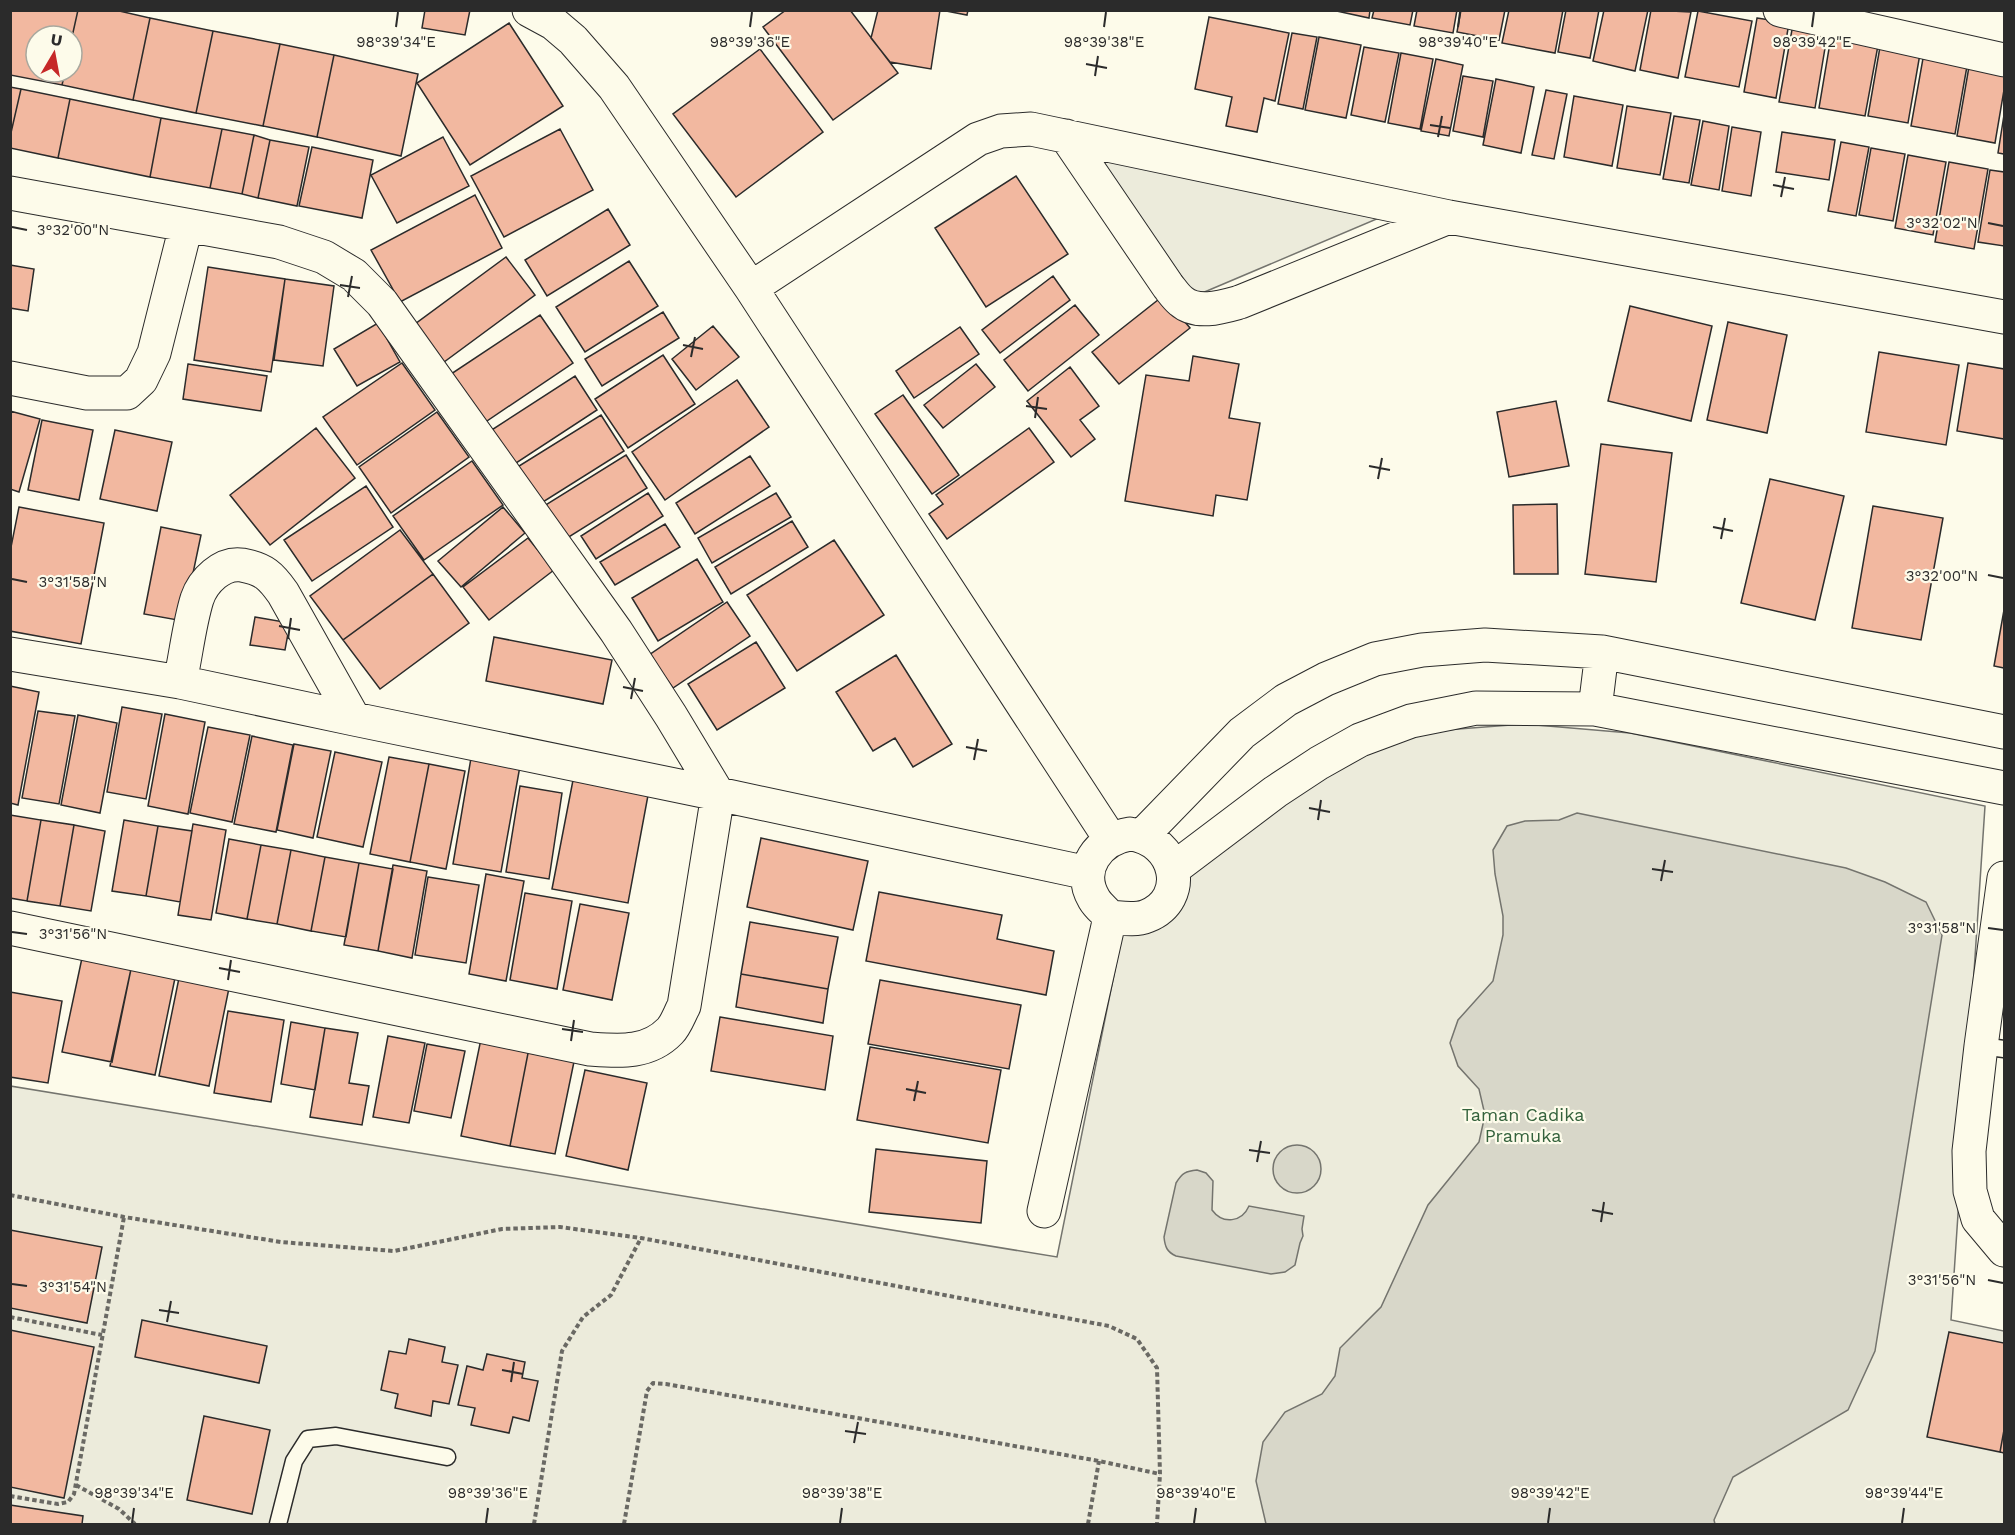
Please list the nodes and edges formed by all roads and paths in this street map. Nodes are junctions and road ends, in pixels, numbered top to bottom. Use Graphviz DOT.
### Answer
graph roads {
  1 [pos="529,10"];
  2 [pos="1780,10"];
  3 [pos="2004,60"];
  4 [pos="1066,136"];
  5 [pos="10,194"];
  6 [pos="1449,217"];
  7 [pos="186,226"];
  8 [pos="751,288"];
  9 [pos="2004,317"];
  10 [pos="10,378"];
  11 [pos="1602,652"];
  12 [pos="10,654"];
  13 [pos="180,682"];
  14 [pos="1595,709"];
  15 [pos="354,719"];
  16 [pos="2004,732"];
  17 [pos="2004,765"];
  18 [pos="2004,786"];
  19 [pos="718,794"];
  20 [pos="1127,838"];
  21 [pos="1173,869"];
  22 [pos="1088,873"];
  23 [pos="2004,878"];
  24 [pos="1110,917"];
  25 [pos="10,928"];
  26 [pos="1993,1047"];
  27 [pos="10,1195"];
  28 [pos="1044,1211"];
  29 [pos="124,1217"];
  30 [pos="641,1238"];
  31 [pos="2004,1250"];
  32 [pos="10,1317"];
  33 [pos="102,1335"];
  34 [pos="447,1457"];
  35 [pos="1099,1461"];
  36 [pos="1160,1474"];
  37 [pos="76,1485"];
  38 [pos="10,1496"];
  39 [pos="135,1524"];
  40 [pos="278,1524"];
  41 [pos="534,1524"];
  42 [pos="624,1524"];
  43 [pos="1088,1524"];
  44 [pos="1157,1524"];
  1 -- 8 [label="street"];
  2 -- 3 [label="street"];
  4 -- 6 [label="street"];
  4 -- 6 [label="street"];
  4 -- 8 [label="street"];
  5 -- 7 [label="street"];
  6 -- 9 [label="street"];
  7 -- 10 [label="street"];
  7 -- 19 [label="street"];
  8 -- 20 [label="street"];
  11 -- 14 [label="street"];
  11 -- 16 [label="street"];
  11 -- 20 [label="street"];
  12 -- 13 [label="street"];
  13 -- 15 [label="street"];
  13 -- 15 [label="street"];
  14 -- 18 [label="street"];
  14 -- 21 [label="street"];
  15 -- 19 [label="street"];
  17 -- 18 [label="street"];
  19 -- 22 [label="street"];
  19 -- 25 [label="street"];
  20 -- 21 [label="street"];
  20 -- 22 [label="street"];
  21 -- 24 [label="street"];
  22 -- 24 [label="street"];
  23 -- 26 [label="street"];
  24 -- 28 [label="street"];
  26 -- 31 [label="street"];
  27 -- 29 [label="path"];
  29 -- 30 [label="path"];
  29 -- 33 [label="path"];
  30 -- 36 [label="path"];
  30 -- 41 [label="path"];
  32 -- 33 [label="path"];
  33 -- 37 [label="path"];
  34 -- 40 [label="lane"];
  35 -- 36 [label="path"];
  35 -- 42 [label="path"];
  35 -- 43 [label="path"];
  36 -- 44 [label="path"];
  37 -- 38 [label="path"];
  37 -- 39 [label="path"];
}
